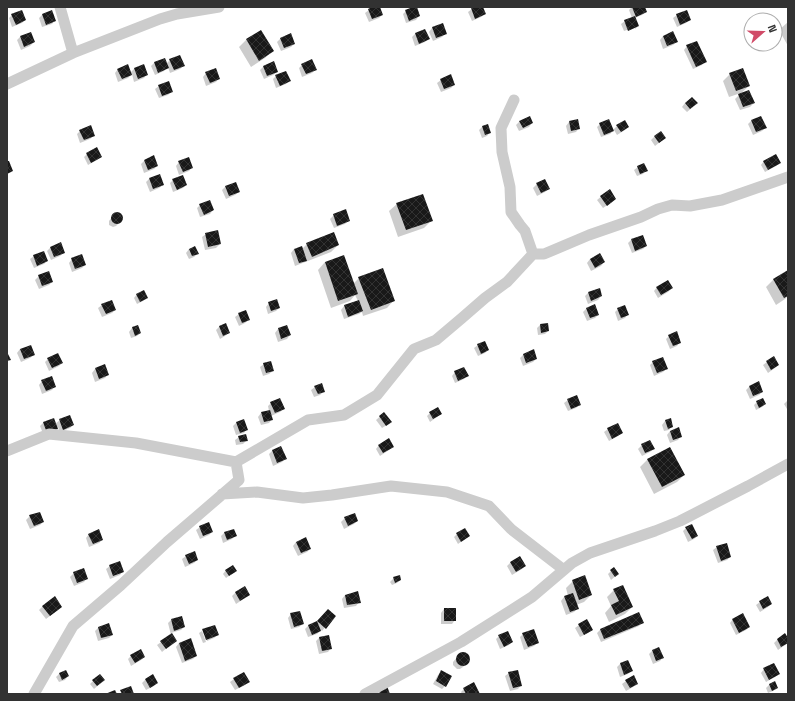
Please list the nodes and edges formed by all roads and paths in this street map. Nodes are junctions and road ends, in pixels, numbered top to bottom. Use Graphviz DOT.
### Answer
graph roads {
  1 [pos="60,7"];
  2 [pos="219,7"];
  3 [pos="73,53"];
  4 [pos="7,84"];
  5 [pos="514,100"];
  6 [pos="788,177"];
  7 [pos="532,254"];
  8 [pos="7,452"];
  9 [pos="236,462"];
  10 [pos="788,464"];
  11 [pos="222,494"];
  12 [pos="564,570"];
  13 [pos="34,694"];
  14 [pos="365,694"];
  1 -- 3 [label="street"];
  2 -- 3 [label="street"];
  3 -- 4 [label="street"];
  5 -- 7 [label="street"];
  6 -- 7 [label="street"];
  7 -- 9 [label="street"];
  8 -- 9 [label="street"];
  9 -- 11 [label="street"];
  10 -- 12 [label="street"];
  11 -- 12 [label="street"];
  11 -- 13 [label="street"];
  12 -- 14 [label="street"];
}
